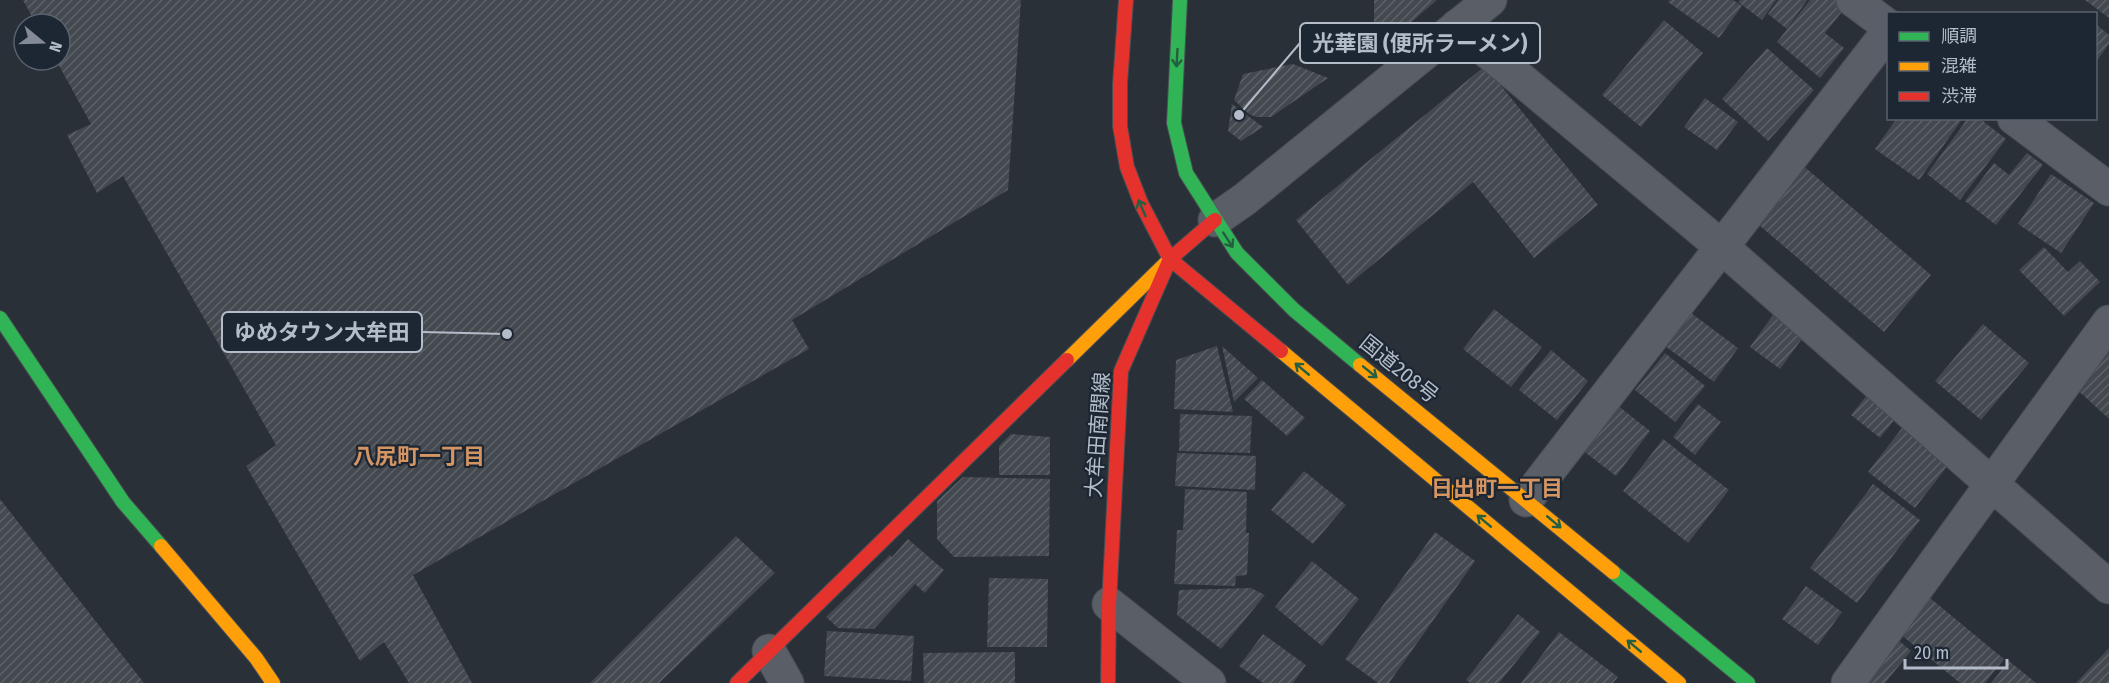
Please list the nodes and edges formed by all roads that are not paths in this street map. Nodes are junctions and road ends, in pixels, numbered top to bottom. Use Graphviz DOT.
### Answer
graph roads {
  1 [pos="1126,0"];
  2 [pos="1180,0"];
  3 [pos="1490,0"];
  4 [pos="1853,0"];
  5 [pos="1458,13"];
  6 [pos="1887,25"];
  7 [pos="1887,33"];
  8 [pos="2017,120"];
  9 [pos="2109,189"];
  10 [pos="1215,220"];
  11 [pos="1723,248"];
  12 [pos="1170,259"];
  13 [pos="0,318"];
  14 [pos="2109,322"];
  15 [pos="1993,484"];
  16 [pos="1526,500"];
  17 [pos="2109,587"];
  18 [pos="1109,604"];
  19 [pos="769,651"];
  20 [pos="273,683"];
  21 [pos="736,683"];
  22 [pos="787,683"];
  23 [pos="1108,683"];
  24 [pos="1209,683"];
  25 [pos="1679,683"];
  26 [pos="1748,683"];
  27 [pos="1848,683"];
  12 -- 1 [label="main road, one-way"];
  2 -- 10 [label="main road, 国道208号, one-way"];
  3 -- 5 [label="street"];
  4 -- 6 [label="street"];
  5 -- 10 [label="street"];
  5 -- 11 [label="street"];
  7 -- 11 [label="street"];
  8 -- 9 [label="street"];
  10 -- 12 [label="main road, 大牟田南関線"];
  10 -- 16 [label="main road, 国道208号, one-way"];
  11 -- 15 [label="street"];
  11 -- 16 [label="street"];
  12 -- 18 [label="main road, 大牟田南関線"];
  12 -- 19 [label="main road"];
  25 -- 12 [label="main road, one-way"];
  13 -- 20 [label="main road"];
  14 -- 15 [label="street"];
  15 -- 17 [label="street"];
  15 -- 27 [label="street"];
  16 -- 26 [label="main road, 国道208号, one-way"];
  18 -- 23 [label="main road, 大牟田南関線"];
  18 -- 24 [label="street"];
  19 -- 21 [label="main road"];
  19 -- 22 [label="street"];
}
